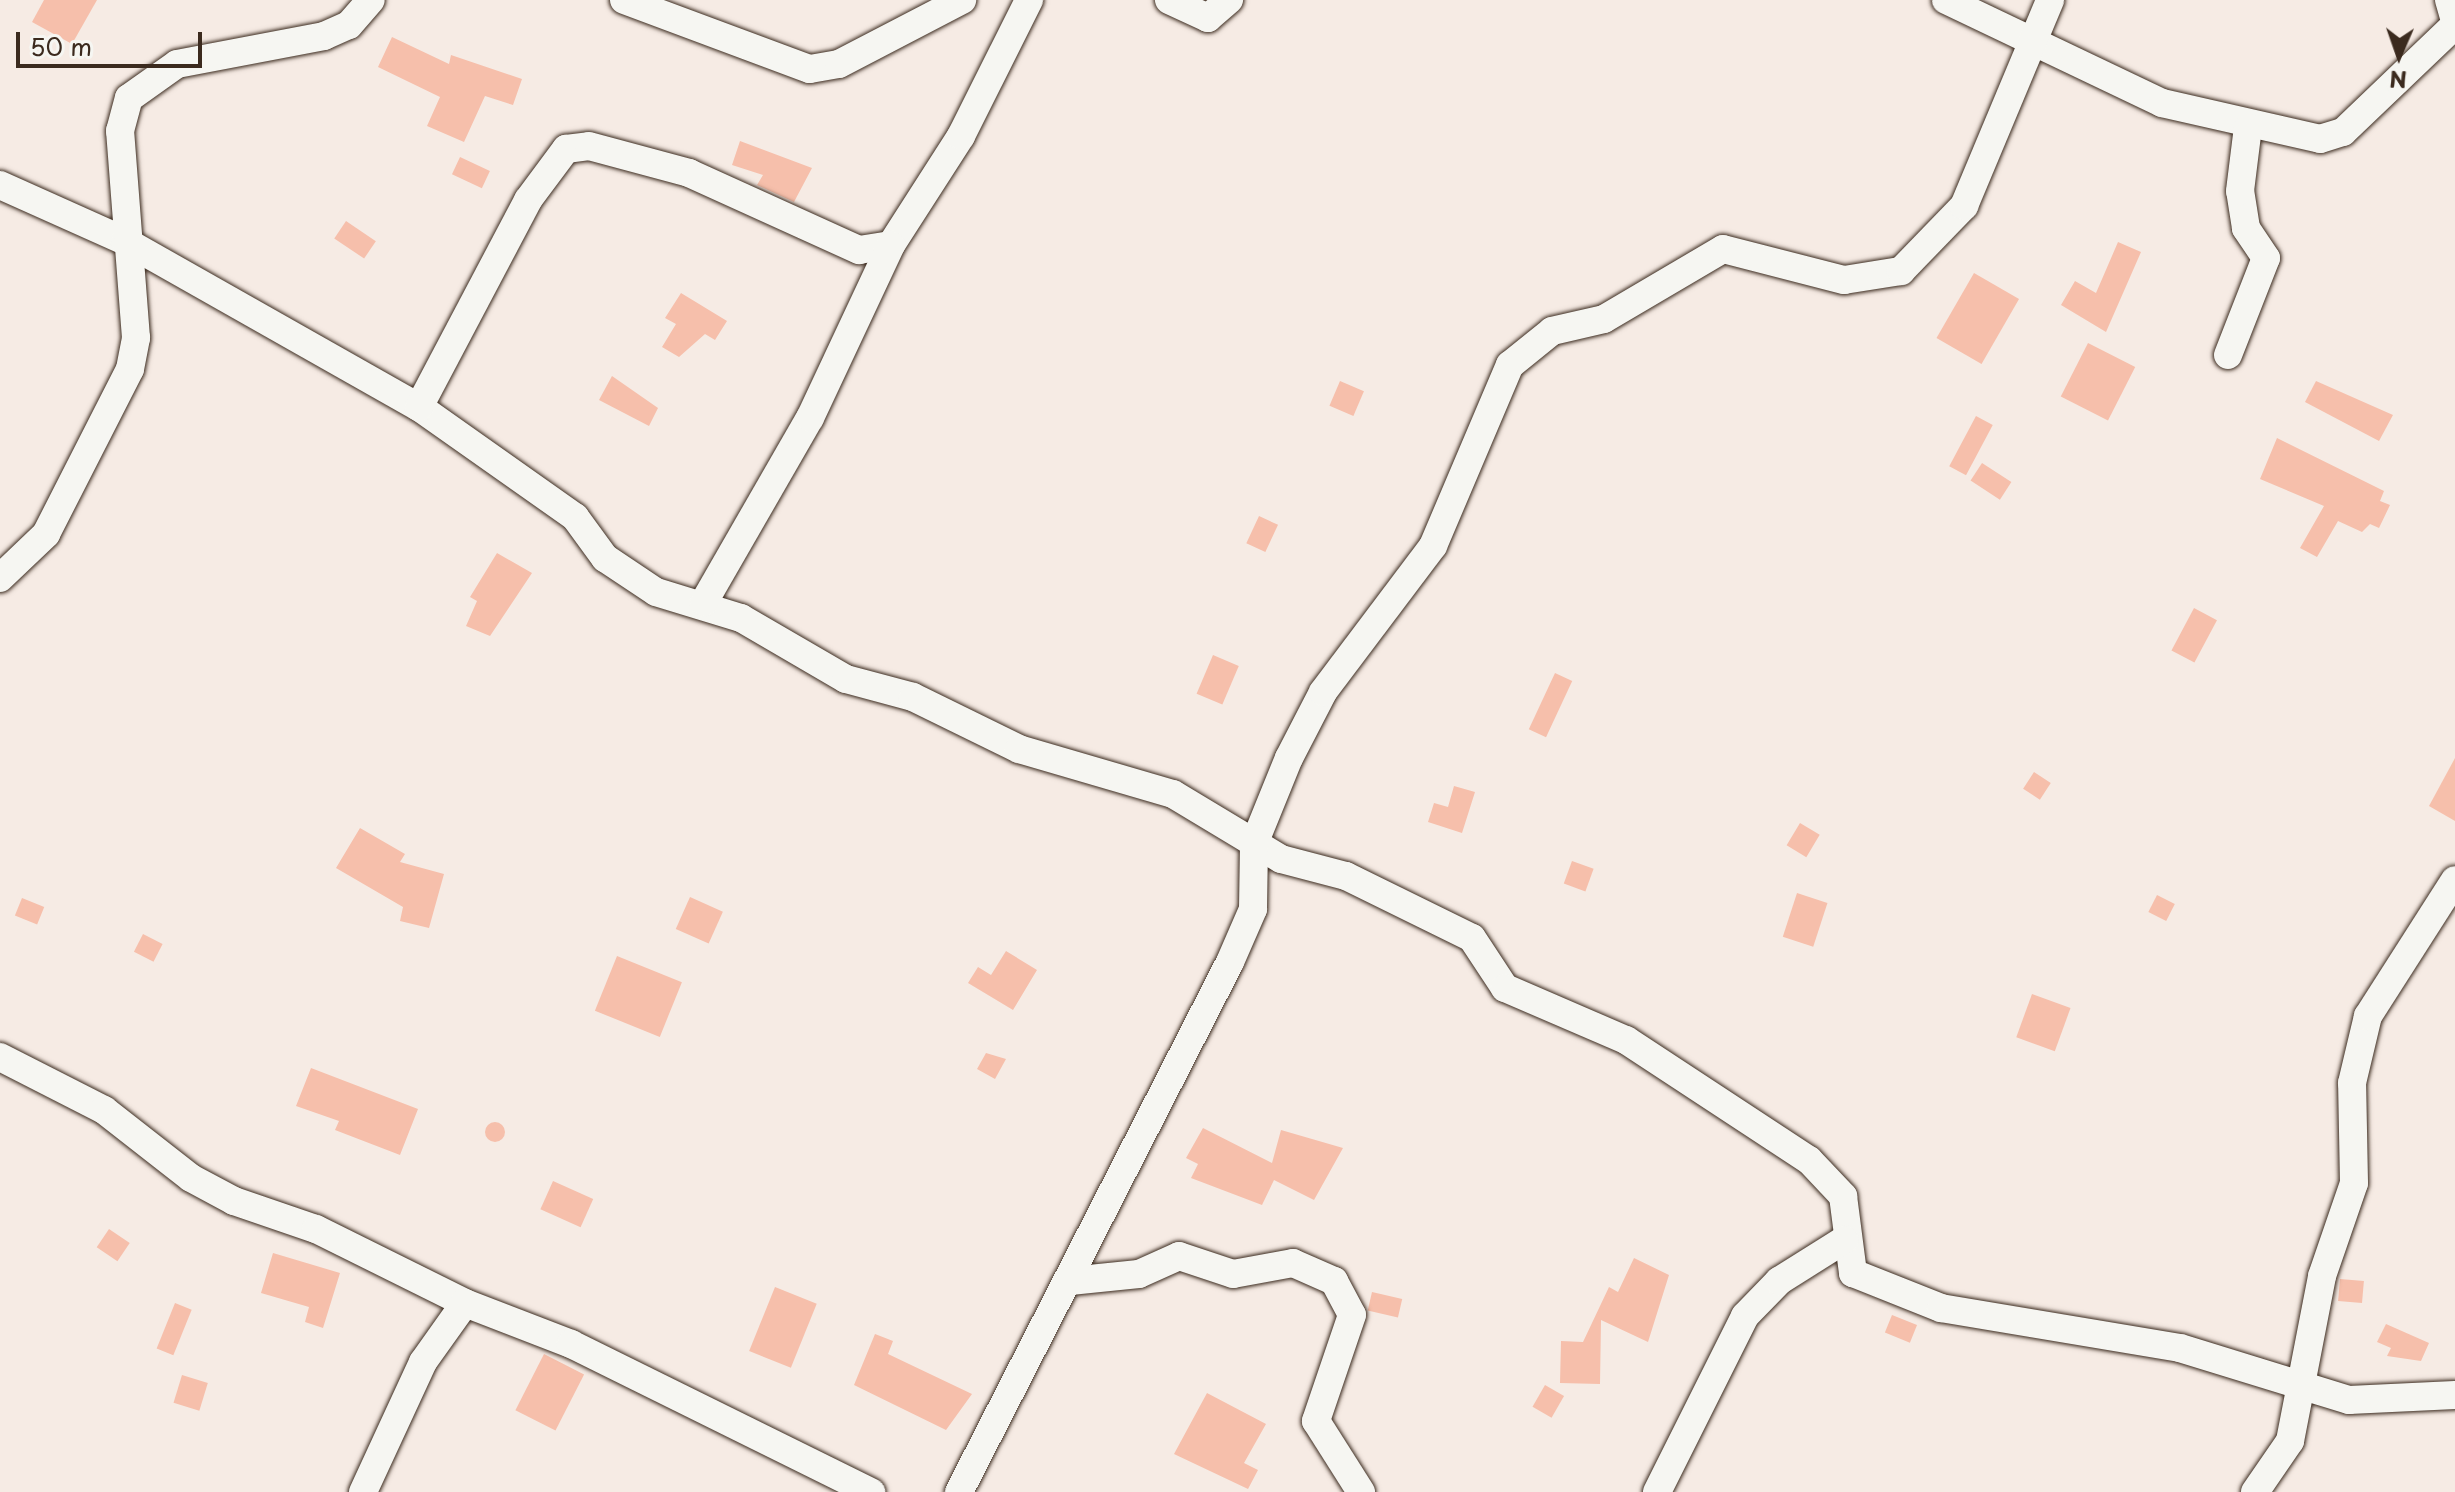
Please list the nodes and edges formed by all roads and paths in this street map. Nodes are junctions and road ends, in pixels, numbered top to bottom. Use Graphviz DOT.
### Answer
graph roads {
  1 [pos="371,0"];
  2 [pos="624,0"];
  3 [pos="962,0"];
  4 [pos="1029,0"];
  5 [pos="1169,0"];
  6 [pos="1229,0"];
  7 [pos="1946,0"];
  8 [pos="2050,0"];
  9 [pos="2449,0"];
  10 [pos="2455,23"];
  11 [pos="2032,42"];
  12 [pos="2248,127"];
  13 [pos="0,185"];
  14 [pos="125,241"];
  15 [pos="891,245"];
  16 [pos="2228,355"];
  17 [pos="419,407"];
  18 [pos="0,578"];
  19 [pos="704,602"];
  20 [pos="1254,844"];
  21 [pos="2455,880"];
  22 [pos="0,1057"];
  23 [pos="1844,1240"];
  24 [pos="1070,1281"];
  25 [pos="465,1303"];
  26 [pos="2302,1382"];
  27 [pos="2455,1395"];
  28 [pos="363,1492"];
  29 [pos="871,1492"];
  30 [pos="959,1492"];
  31 [pos="1361,1492"];
  32 [pos="1657,1492"];
  33 [pos="2255,1492"];
  1 -- 14 [label="street"];
  2 -- 3 [label="street"];
  4 -- 15 [label="street"];
  5 -- 6 [label="street"];
  7 -- 11 [label="street"];
  8 -- 11 [label="street"];
  9 -- 10 [label="street"];
  10 -- 12 [label="street"];
  11 -- 12 [label="street"];
  11 -- 20 [label="street"];
  12 -- 16 [label="street"];
  13 -- 14 [label="street"];
  14 -- 17 [label="street"];
  14 -- 18 [label="street"];
  15 -- 17 [label="street"];
  15 -- 19 [label="street"];
  17 -- 19 [label="street"];
  19 -- 20 [label="street"];
  20 -- 23 [label="street"];
  20 -- 24 [label="street"];
  21 -- 26 [label="street"];
  22 -- 25 [label="street"];
  23 -- 26 [label="street"];
  23 -- 32 [label="street"];
  24 -- 30 [label="street"];
  24 -- 31 [label="street"];
  25 -- 28 [label="street"];
  25 -- 29 [label="street"];
  26 -- 27 [label="street"];
  26 -- 33 [label="street"];
}
